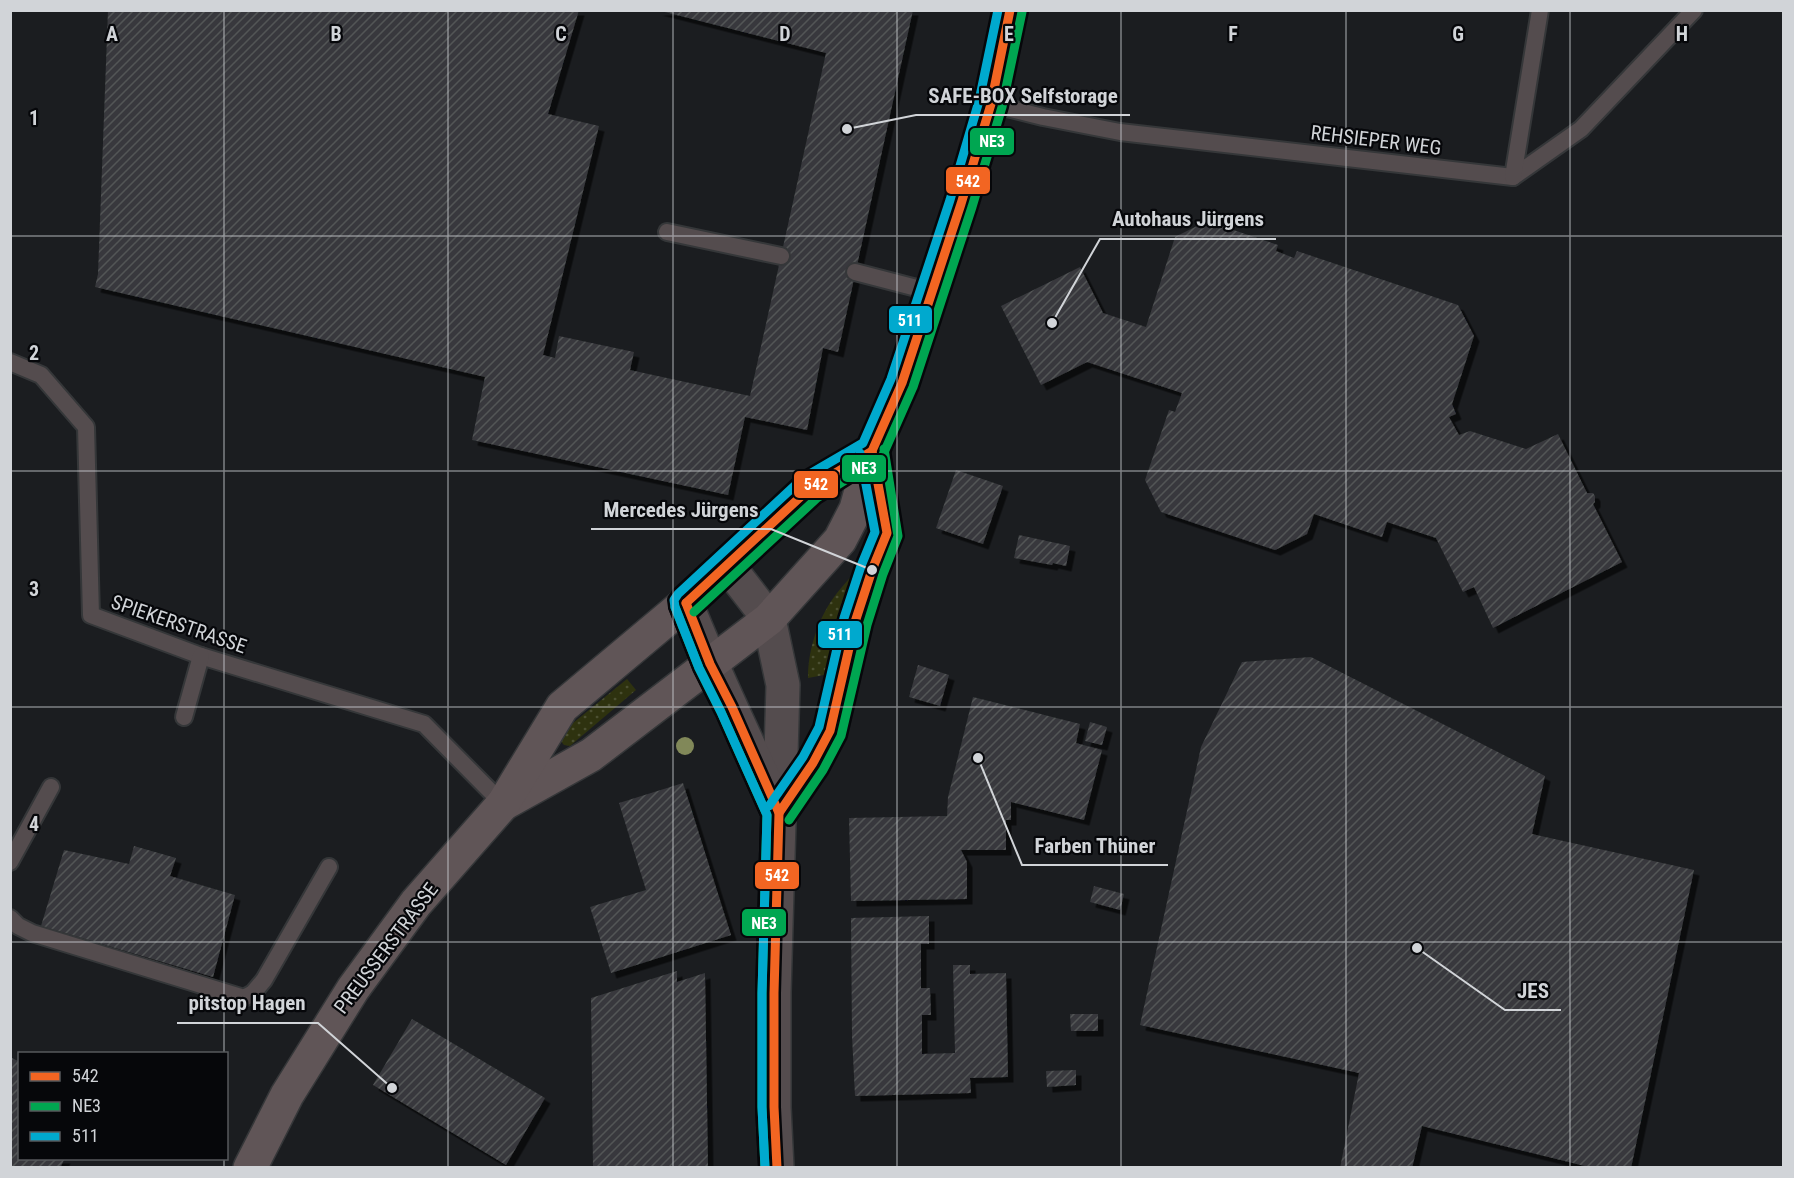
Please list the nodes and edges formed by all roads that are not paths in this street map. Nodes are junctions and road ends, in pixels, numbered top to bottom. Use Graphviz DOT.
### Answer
graph roads {
  1 [pos="1010,10"];
  2 [pos="1540,10"];
  3 [pos="1694,10"];
  4 [pos="991,104"];
  5 [pos="1513,177"];
  6 [pos="667,232"];
  7 [pos="782,256"];
  8 [pos="855,272"];
  9 [pos="932,292"];
  10 [pos="10,362"];
  11 [pos="872,451"];
  12 [pos="728,566"];
  13 [pos="686,603"];
  14 [pos="769,619"];
  15 [pos="201,656"];
  16 [pos="710,664"];
  17 [pos="184,717"];
  18 [pos="51,787"];
  19 [pos="503,804"];
  20 [pos="779,813"];
  21 [pos="10,862"];
  22 [pos="329,867"];
  23 [pos="10,918"];
  24 [pos="250,1167"];
  25 [pos="777,1167"];
  1 -- 4 [label="main road, PREUSSERSTRASSE"];
  2 -- 5 [label="lane"];
  3 -- 5 [label="lane"];
  4 -- 5 [label="lane, REHSIEPER WEG"];
  4 -- 9 [label="main road, PREUSSERSTRASSE"];
  6 -- 7 [label="lane"];
  8 -- 9 [label="lane"];
  9 -- 11 [label="main road, PREUSSERSTRASSE"];
  10 -- 15 [label="lane, SPIEKERSTRASSE"];
  11 -- 12 [label="main road, PREUSSERSTRASSE"];
  11 -- 14 [label="main road, PREUSSERSTRASSE"];
  11 -- 20 [label="lane"];
  12 -- 13 [label="main road, PREUSSERSTRASSE"];
  12 -- 14 [label="street"];
  13 -- 16 [label="street"];
  13 -- 19 [label="main road, PREUSSERSTRASSE"];
  14 -- 16 [label="main road, PREUSSERSTRASSE"];
  14 -- 20 [label="street"];
  15 -- 17 [label="lane"];
  15 -- 19 [label="lane, SPIEKERSTRASSE"];
  16 -- 19 [label="main road, PREUSSERSTRASSE"];
  16 -- 20 [label="street"];
  18 -- 21 [label="lane"];
  19 -- 24 [label="main road, PREUSSERSTRASSE"];
  20 -- 25 [label="street"];
  22 -- 23 [label="lane"];
}
